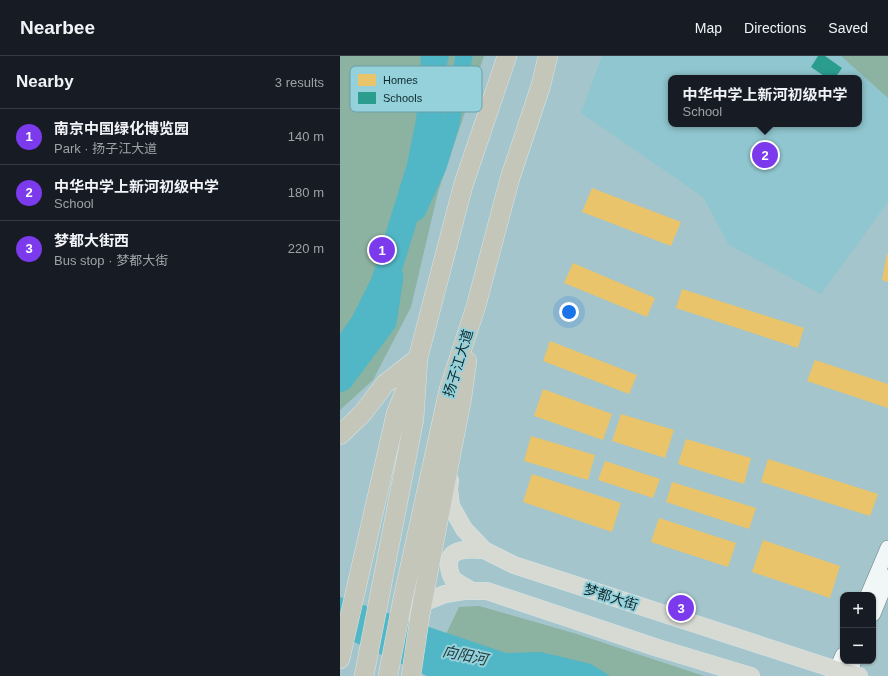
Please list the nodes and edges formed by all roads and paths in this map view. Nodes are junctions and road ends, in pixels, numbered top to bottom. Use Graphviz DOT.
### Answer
graph roads {
  1 [pos="507,56"];
  2 [pos="548,56"];
  3 [pos="557,56"];
  4 [pos="541,85"];
  5 [pos="476,306"];
  6 [pos="418,358"];
  7 [pos="340,435"];
  8 [pos="454,436"];
  9 [pos="888,548"];
  10 [pos="484,550"];
  11 [pos="888,577"];
  12 [pos="473,591"];
  13 [pos="869,592"];
  14 [pos="876,607"];
  15 [pos="421,609"];
  16 [pos="340,659"];
  17 [pos="846,670"];
  18 [pos="365,672"];
  19 [pos="388,672"];
  20 [pos="411,676"];
  21 [pos="751,676"];
  1 -- 6 [label="highway"];
  2 -- 4 [label="highway, 扬子江大道"];
  3 -- 4 [label="highway"];
  4 -- 5 [label="highway, 扬子江大道"];
  5 -- 8 [label="highway"];
  5 -- 19 [label="highway, 扬子江大道"];
  6 -- 7 [label="highway"];
  6 -- 16 [label="highway"];
  6 -- 18 [label="highway"];
  8 -- 10 [label="main road, 梦都大街"];
  8 -- 15 [label="highway"];
  9 -- 13 [label="street"];
  10 -- 12 [label="main road"];
  10 -- 17 [label="main road, 梦都大街"];
  11 -- 14 [label="street"];
  12 -- 15 [label="main road"];
  12 -- 21 [label="main road"];
  15 -- 20 [label="highway"];
}
